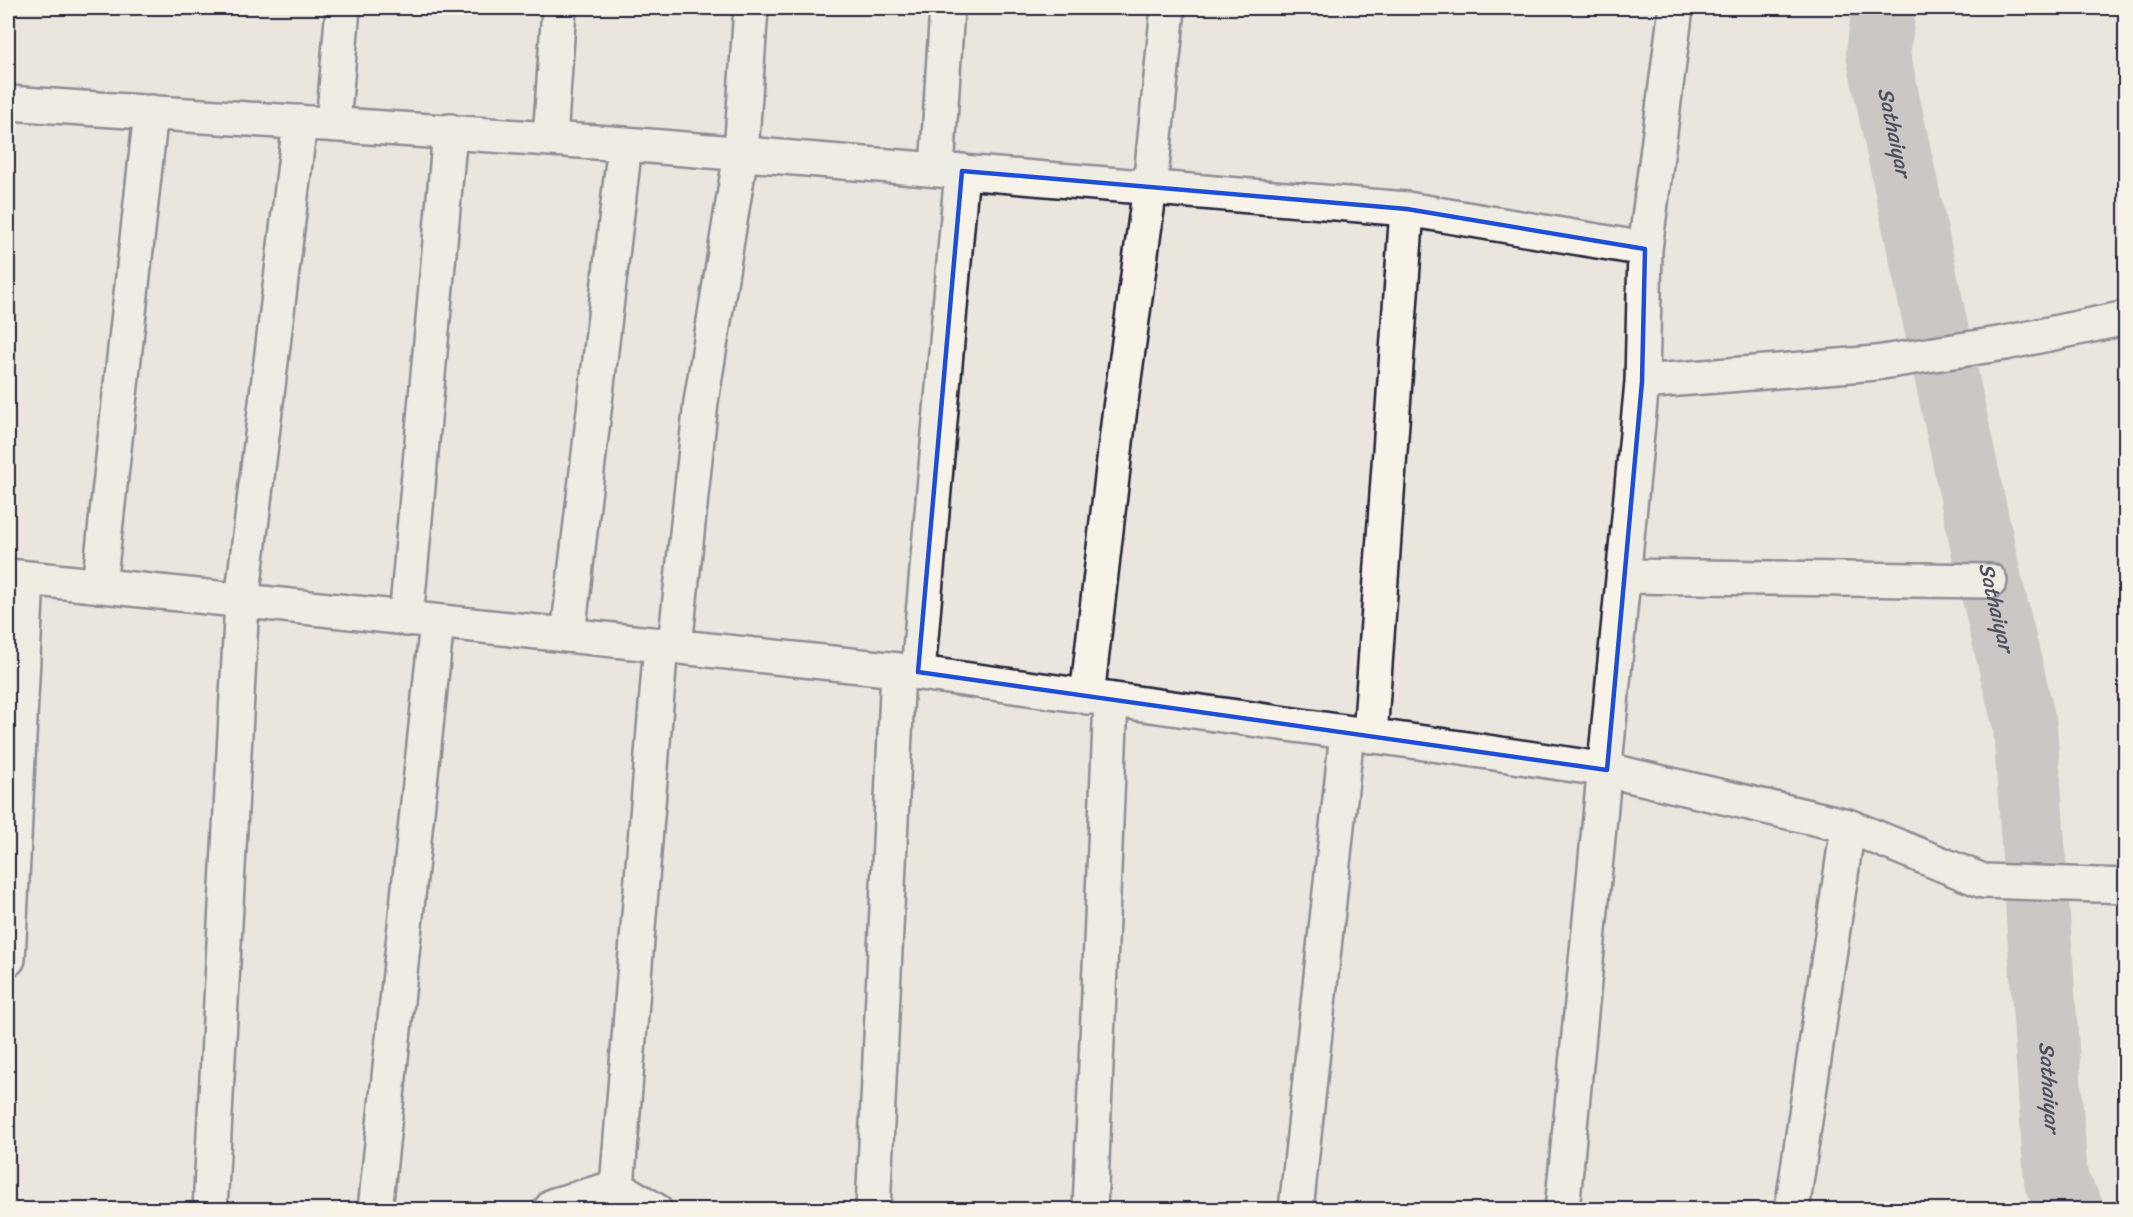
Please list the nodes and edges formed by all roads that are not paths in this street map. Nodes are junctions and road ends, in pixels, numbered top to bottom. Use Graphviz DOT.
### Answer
graph roads {
  1 [pos="343,8"];
  2 [pos="559,8"];
  3 [pos="751,8"];
  4 [pos="947,8"];
  5 [pos="1168,8"];
  6 [pos="1676,8"];
  7 [pos="8,103"];
  8 [pos="152,112"];
  9 [pos="300,122"];
  10 [pos="333,124"];
  11 [pos="450,131"];
  12 [pos="550,139"];
  13 [pos="625,144"];
  14 [pos="741,153"];
  15 [pos="950,171"];
  16 [pos="1150,187"];
  17 [pos="1407,209"];
  18 [pos="1645,249"];
  19 [pos="2126,318"];
  20 [pos="1642,382"];
  21 [pos="1624,576"];
  22 [pos="17,577"];
  23 [pos="1990,581"];
  24 [pos="99,586"];
  25 [pos="242,600"];
  26 [pos="421,621"];
  27 [pos="568,635"];
  28 [pos="668,645"];
  29 [pos="908,671"];
  30 [pos="1099,699"];
  31 [pos="1358,735"];
  32 [pos="1606,770"];
  33 [pos="1848,826"];
  34 [pos="2126,886"];
  35 [pos="8,959"];
  36 [pos="617,1186"];
  37 [pos="210,1209"];
  38 [pos="375,1209"];
  39 [pos="550,1209"];
  40 [pos="655,1209"];
  41 [pos="873,1209"];
  42 [pos="1090,1209"];
  43 [pos="1296,1209"];
  44 [pos="1562,1209"];
  45 [pos="1792,1209"];
  1 -- 10 [label="street"];
  2 -- 12 [label="street"];
  3 -- 14 [label="street"];
  4 -- 15 [label="street"];
  5 -- 16 [label="street"];
  6 -- 18 [label="street"];
  7 -- 8 [label="street"];
  8 -- 9 [label="street"];
  8 -- 24 [label="street"];
  9 -- 10 [label="street"];
  9 -- 25 [label="street"];
  10 -- 11 [label="street"];
  11 -- 12 [label="street"];
  11 -- 26 [label="street"];
  12 -- 13 [label="street"];
  13 -- 14 [label="street"];
  13 -- 27 [label="street"];
  14 -- 15 [label="street"];
  14 -- 28 [label="street"];
  15 -- 16 [label="street"];
  15 -- 29 [label="street"];
  16 -- 17 [label="street"];
  16 -- 30 [label="street"];
  17 -- 18 [label="street"];
  17 -- 31 [label="street"];
  18 -- 20 [label="street"];
  19 -- 20 [label="street"];
  20 -- 21 [label="street"];
  21 -- 23 [label="street"];
  21 -- 32 [label="street"];
  22 -- 24 [label="street"];
  22 -- 35 [label="street"];
  24 -- 25 [label="street"];
  25 -- 26 [label="street"];
  25 -- 37 [label="street"];
  26 -- 27 [label="street"];
  26 -- 38 [label="street"];
  27 -- 28 [label="street"];
  28 -- 29 [label="street"];
  28 -- 36 [label="street"];
  29 -- 30 [label="street"];
  29 -- 41 [label="street"];
  30 -- 31 [label="street"];
  30 -- 42 [label="street"];
  31 -- 32 [label="street"];
  31 -- 43 [label="street"];
  32 -- 33 [label="street"];
  32 -- 44 [label="street"];
  33 -- 34 [label="street"];
  33 -- 45 [label="street"];
  36 -- 39 [label="street"];
  36 -- 40 [label="street"];
}
